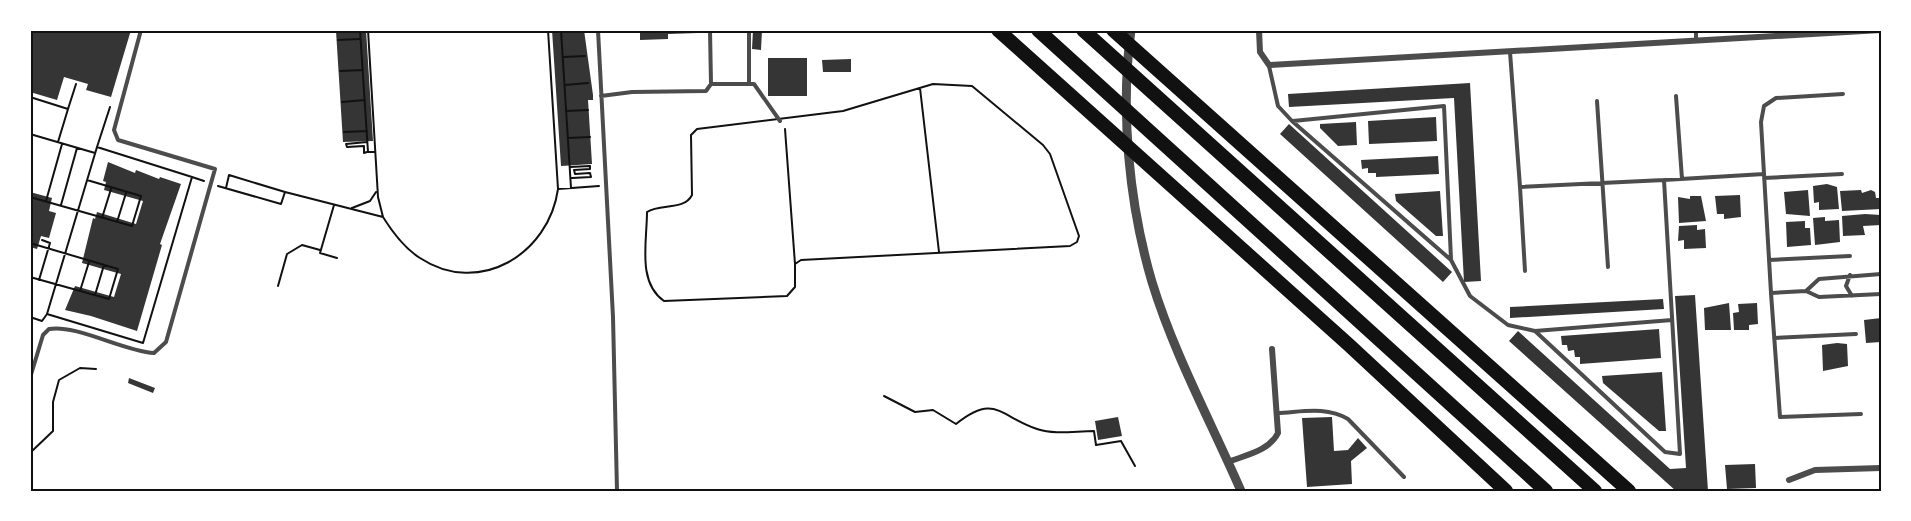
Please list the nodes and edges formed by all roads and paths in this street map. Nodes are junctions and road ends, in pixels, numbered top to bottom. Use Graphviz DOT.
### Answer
graph roads {
  1 [pos="141,30"];
  2 [pos="360,30"];
  3 [pos="368,30"];
  4 [pos="548,30"];
  5 [pos="582,30"];
  6 [pos="598,30"];
  7 [pos="710,30"];
  8 [pos="749,30"];
  9 [pos="998,30"];
  10 [pos="1038,30"];
  11 [pos="1083,30"];
  12 [pos="1113,30"];
  13 [pos="1131,30"];
  14 [pos="1259,30"];
  15 [pos="1696,30"];
  16 [pos="1881,30"];
  17 [pos="561,31"];
  18 [pos="361,39"];
  19 [pos="338,40"];
  20 [pos="1696,40"];
  21 [pos="1510,52"];
  22 [pos="585,56"];
  23 [pos="563,57"];
  24 [pos="1269,65"];
  25 [pos="363,70"];
  26 [pos="340,71"];
  27 [pos="588,83"];
  28 [pos="748,83"];
  29 [pos="76,84"];
  30 [pos="711,84"];
  31 [pos="565,85"];
  32 [pos="920,88"];
  33 [pos="1843,94"];
  34 [pos="601,96"];
  35 [pos="1676,96"];
  36 [pos="30,98"];
  37 [pos="365,100"];
  38 [pos="1597,101"];
  39 [pos="342,102"];
  40 [pos="68,109"];
  41 [pos="588,110"];
  42 [pos="566,111"];
  43 [pos="782,121"];
  44 [pos="1292,121"];
  45 [pos="367,131"];
  46 [pos="344,132"];
  47 [pos="30,134"];
  48 [pos="590,137"];
  49 [pos="568,138"];
  50 [pos="58,142"];
  51 [pos="367,142"];
  52 [pos="62,144"];
  53 [pos="77,148"];
  54 [pos="368,152"];
  55 [pos="374,152"];
  56 [pos="95,153"];
  57 [pos="570,167"];
  58 [pos="1842,174"];
  59 [pos="1764,176"];
  60 [pos="192,177"];
  61 [pos="570,178"];
  62 [pos="1682,179"];
  63 [pos="87,180"];
  64 [pos="1664,180"];
  65 [pos="1603,183"];
  66 [pos="211,184"];
  67 [pos="606,186"];
  68 [pos="1520,187"];
  69 [pos="111,188"];
  70 [pos="226,188"];
  71 [pos="571,188"];
  72 [pos="377,189"];
  73 [pos="558,189"];
  74 [pos="126,192"];
  75 [pos="285,192"];
  76 [pos="30,196"];
  77 [pos="46,201"];
  78 [pos="334,205"];
  79 [pos="61,206"];
  80 [pos="349,208"];
  81 [pos="383,217"];
  82 [pos="102,218"];
  83 [pos="117,222"];
  84 [pos="42,240"];
  85 [pos="30,243"];
  86 [pos="48,249"];
  87 [pos="320,250"];
  88 [pos="939,252"];
  89 [pos="65,254"];
  90 [pos="1850,256"];
  91 [pos="337,258"];
  92 [pos="1451,260"];
  93 [pos="1769,260"];
  94 [pos="89,261"];
  95 [pos="795,264"];
  96 [pos="104,265"];
  97 [pos="1608,267"];
  98 [pos="1525,271"];
  99 [pos="1881,274"];
  100 [pos="1850,275"];
  101 [pos="30,277"];
  102 [pos="39,280"];
  103 [pos="56,285"];
  104 [pos="278,286"];
  105 [pos="80,291"];
  106 [pos="1806,291"];
  107 [pos="1771,293"];
  108 [pos="1881,294"];
  109 [pos="95,295"];
  110 [pos="1852,296"];
  111 [pos="48,314"];
  112 [pos="30,317"];
  113 [pos="1672,320"];
  114 [pos="1535,331"];
  115 [pos="1856,333"];
  116 [pos="1774,339"];
  117 [pos="1272,349"];
  118 [pos="96,369"];
  119 [pos="30,378"];
  120 [pos="884,396"];
  121 [pos="1276,413"];
  122 [pos="1861,414"];
  123 [pos="30,453"];
  124 [pos="1228,462"];
  125 [pos="1135,466"];
  126 [pos="1881,468"];
  127 [pos="30,471"];
  128 [pos="1404,477"];
  129 [pos="1789,480"];
  130 [pos="30,484"];
  131 [pos="617,491"];
  132 [pos="1241,491"];
  133 [pos="1392,491"];
  134 [pos="1404,491"];
  135 [pos="1506,491"];
  136 [pos="1546,491"];
  137 [pos="1595,491"];
  138 [pos="1629,491"];
  1 -- 66 [label="lane"];
  2 -- 18 [label="path"];
  3 -- 55 [label="path"];
  4 -- 73 [label="path"];
  5 -- 17 [label="path"];
  6 -- 34 [label="lane"];
  7 -- 30 [label="lane"];
  8 -- 28 [label="lane"];
  9 -- 135 [label="highway"];
  10 -- 136 [label="highway"];
  11 -- 137 [label="highway"];
  12 -- 138 [label="highway"];
  13 -- 124 [label="street"];
  14 -- 24 [label="street"];
  15 -- 20 [label="lane"];
  16 -- 20 [label="street"];
  17 -- 23 [label="path"];
  18 -- 19 [label="path"];
  18 -- 25 [label="path"];
  20 -- 21 [label="street"];
  21 -- 24 [label="street"];
  21 -- 68 [label="lane"];
  22 -- 23 [label="path"];
  23 -- 31 [label="path"];
  24 -- 44 [label="lane"];
  25 -- 26 [label="path"];
  25 -- 37 [label="path"];
  27 -- 31 [label="path"];
  28 -- 30 [label="lane"];
  28 -- 43 [label="lane"];
  29 -- 40 [label="path"];
  30 -- 34 [label="lane"];
  31 -- 42 [label="path"];
  32 -- 43 [label="path"];
  32 -- 88 [label="path"];
  32 -- 88 [label="path"];
  33 -- 59 [label="lane"];
  34 -- 67 [label="lane"];
  35 -- 62 [label="lane"];
  36 -- 40 [label="path"];
  37 -- 39 [label="path"];
  37 -- 45 [label="path"];
  38 -- 65 [label="lane"];
  40 -- 50 [label="path"];
  41 -- 42 [label="path"];
  42 -- 49 [label="path"];
  43 -- 95 [label="path"];
  43 -- 95 [label="path"];
  44 -- 92 [label="lane"];
  44 -- 92 [label="lane"];
  45 -- 46 [label="path"];
  45 -- 51 [label="path"];
  47 -- 50 [label="path"];
  48 -- 49 [label="path"];
  49 -- 57 [label="path"];
  50 -- 52 [label="path"];
  51 -- 54 [label="path"];
  51 -- 54 [label="path"];
  52 -- 53 [label="path"];
  52 -- 77 [label="path"];
  53 -- 56 [label="path"];
  53 -- 79 [label="path"];
  54 -- 55 [label="path"];
  55 -- 72 [label="path"];
  56 -- 60 [label="path"];
  56 -- 63 [label="path"];
  57 -- 61 [label="path"];
  57 -- 61 [label="path"];
  58 -- 59 [label="lane"];
  59 -- 62 [label="lane"];
  59 -- 93 [label="lane"];
  60 -- 66 [label="path"];
  60 -- 111 [label="path"];
  61 -- 71 [label="path"];
  62 -- 64 [label="lane"];
  63 -- 69 [label="path"];
  63 -- 89 [label="path"];
  64 -- 65 [label="lane"];
  64 -- 113 [label="lane"];
  65 -- 68 [label="lane"];
  65 -- 97 [label="lane"];
  66 -- 70 [label="path"];
  66 -- 119 [label="lane"];
  67 -- 71 [label="path"];
  67 -- 131 [label="lane"];
  68 -- 98 [label="lane"];
  69 -- 74 [label="path"];
  69 -- 82 [label="path"];
  70 -- 75 [label="path"];
  70 -- 75 [label="path"];
  71 -- 73 [label="path"];
  72 -- 80 [label="path"];
  72 -- 81 [label="path"];
  73 -- 81 [label="path"];
  74 -- 83 [label="path"];
  74 -- 83 [label="path"];
  75 -- 78 [label="path"];
  76 -- 77 [label="path"];
  77 -- 79 [label="path"];
  78 -- 80 [label="path"];
  78 -- 87 [label="path"];
  79 -- 82 [label="path"];
  80 -- 81 [label="path"];
  82 -- 83 [label="path"];
  84 -- 86 [label="path"];
  85 -- 86 [label="path"];
  86 -- 89 [label="path"];
  86 -- 102 [label="path"];
  87 -- 91 [label="path"];
  87 -- 104 [label="path"];
  88 -- 95 [label="path"];
  89 -- 94 [label="path"];
  89 -- 103 [label="path"];
  90 -- 93 [label="lane"];
  92 -- 114 [label="lane"];
  93 -- 107 [label="lane"];
  94 -- 96 [label="path"];
  94 -- 105 [label="path"];
  96 -- 109 [label="path"];
  96 -- 109 [label="path"];
  99 -- 100 [label="lane"];
  100 -- 106 [label="lane"];
  100 -- 110 [label="lane"];
  101 -- 102 [label="path"];
  102 -- 103 [label="path"];
  103 -- 105 [label="path"];
  103 -- 111 [label="path"];
  105 -- 109 [label="path"];
  106 -- 107 [label="lane"];
  106 -- 110 [label="lane"];
  107 -- 116 [label="lane"];
  108 -- 110 [label="lane"];
  111 -- 112 [label="path"];
  113 -- 114 [label="lane"];
  113 -- 114 [label="lane"];
  115 -- 116 [label="lane"];
  116 -- 122 [label="lane"];
  117 -- 121 [label="street"];
  118 -- 123 [label="path"];
  120 -- 125 [label="path"];
  121 -- 124 [label="street"];
  121 -- 128 [label="lane"];
  124 -- 132 [label="street"];
  126 -- 129 [label="street"];
  127 -- 130 [label="lane"];
  133 -- 134 [label="lane"];
}
